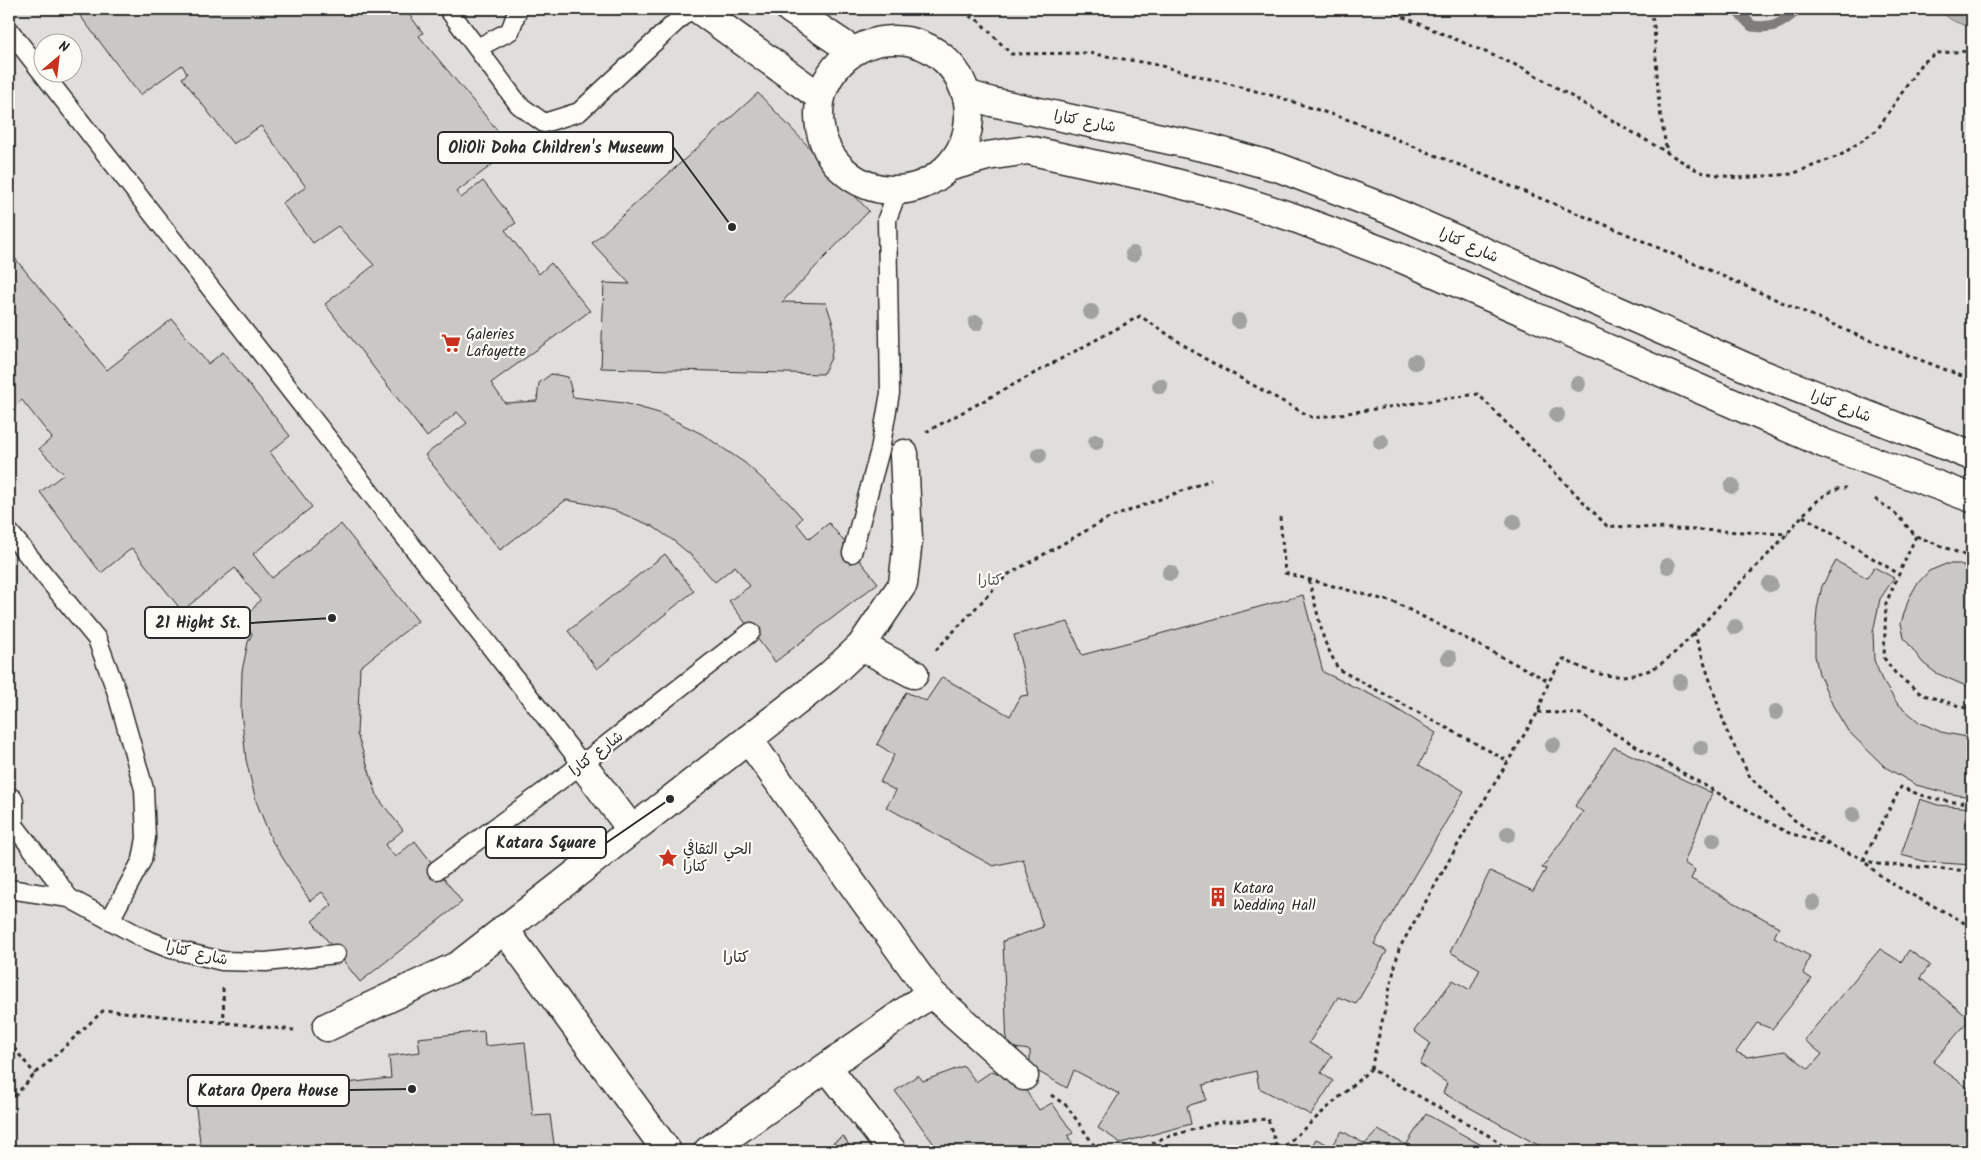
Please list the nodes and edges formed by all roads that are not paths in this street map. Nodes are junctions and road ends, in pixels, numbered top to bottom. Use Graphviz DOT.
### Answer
graph roads {
  1 [pos="448,9"];
  2 [pos="518,9"];
  3 [pos="690,9"];
  4 [pos="698,9"];
  5 [pos="790,9"];
  6 [pos="9,30"];
  7 [pos="477,48"];
  8 [pos="853,52"];
  9 [pos="959,76"];
  10 [pos="820,97"];
  11 [pos="948,167"];
  12 [pos="898,190"];
  13 [pos="904,454"];
  14 [pos="1972,456"];
  15 [pos="1972,498"];
  16 [pos="9,532"];
  17 [pos="852,553"];
  18 [pos="751,632"];
  19 [pos="861,646"];
  20 [pos="914,674"];
  21 [pos="748,740"];
  22 [pos="582,764"];
  23 [pos="9,817"];
  24 [pos="632,830"];
  25 [pos="437,870"];
  26 [pos="9,889"];
  27 [pos="68,898"];
  28 [pos="110,920"];
  29 [pos="504,929"];
  30 [pos="336,954"];
  31 [pos="930,993"];
  32 [pos="327,1027"];
  33 [pos="827,1067"];
  34 [pos="1024,1076"];
  35 [pos="667,1151"];
  36 [pos="708,1151"];
  37 [pos="892,1151"];
  1 -- 7 [label="lane"];
  2 -- 7 [label="lane"];
  3 -- 7 [label="lane"];
  4 -- 10 [label="street"];
  5 -- 8 [label="street"];
  6 -- 22 [label="lane"];
  8 -- 9 [label="street"];
  8 -- 10 [label="street"];
  9 -- 11 [label="street"];
  9 -- 14 [label="street, شارع كتارا"];
  10 -- 12 [label="street"];
  11 -- 12 [label="street"];
  11 -- 15 [label="street"];
  12 -- 17 [label="lane"];
  13 -- 19 [label="street"];
  16 -- 28 [label="lane"];
  18 -- 22 [label="lane, شارع كتارا"];
  19 -- 20 [label="street"];
  19 -- 21 [label="street"];
  21 -- 24 [label="street"];
  21 -- 31 [label="street"];
  22 -- 24 [label="street"];
  22 -- 25 [label="lane, شارع كتارا"];
  23 -- 27 [label="lane, شارع كتارا"];
  24 -- 29 [label="street"];
  26 -- 27 [label="lane, شارع كتارا"];
  27 -- 28 [label="lane, شارع كتارا"];
  28 -- 30 [label="lane, شارع كتارا"];
  29 -- 32 [label="street"];
  29 -- 35 [label="street"];
  31 -- 33 [label="street"];
  31 -- 34 [label="street"];
  33 -- 36 [label="street"];
  33 -- 37 [label="street"];
}
